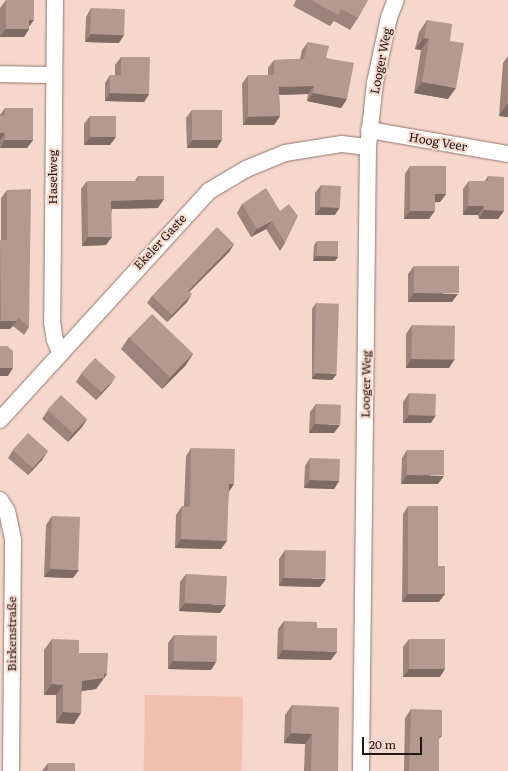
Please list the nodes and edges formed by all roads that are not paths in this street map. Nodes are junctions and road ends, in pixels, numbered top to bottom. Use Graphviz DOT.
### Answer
graph roads {
  1 [pos="55,0"];
  2 [pos="396,0"];
  3 [pos="0,74"];
  4 [pos="53,75"];
  5 [pos="369,130"];
  6 [pos="368,147"];
  7 [pos="508,154"];
  8 [pos="60,352"];
  9 [pos="0,420"];
  10 [pos="0,500"];
  11 [pos="11,771"];
  12 [pos="361,771"];
  1 -- 4 [label="street, Haselweg"];
  2 -- 5 [label="street, Looger Weg"];
  3 -- 4 [label="street"];
  4 -- 8 [label="street, Haselweg"];
  5 -- 6 [label="street, Looger Weg"];
  5 -- 7 [label="street, Hoog Veer"];
  6 -- 8 [label="street, Ekeler Gaste"];
  6 -- 12 [label="street, Looger Weg"];
  8 -- 9 [label="street, Ekeler Gaste"];
  10 -- 11 [label="street, Birkenstraße"];
}
